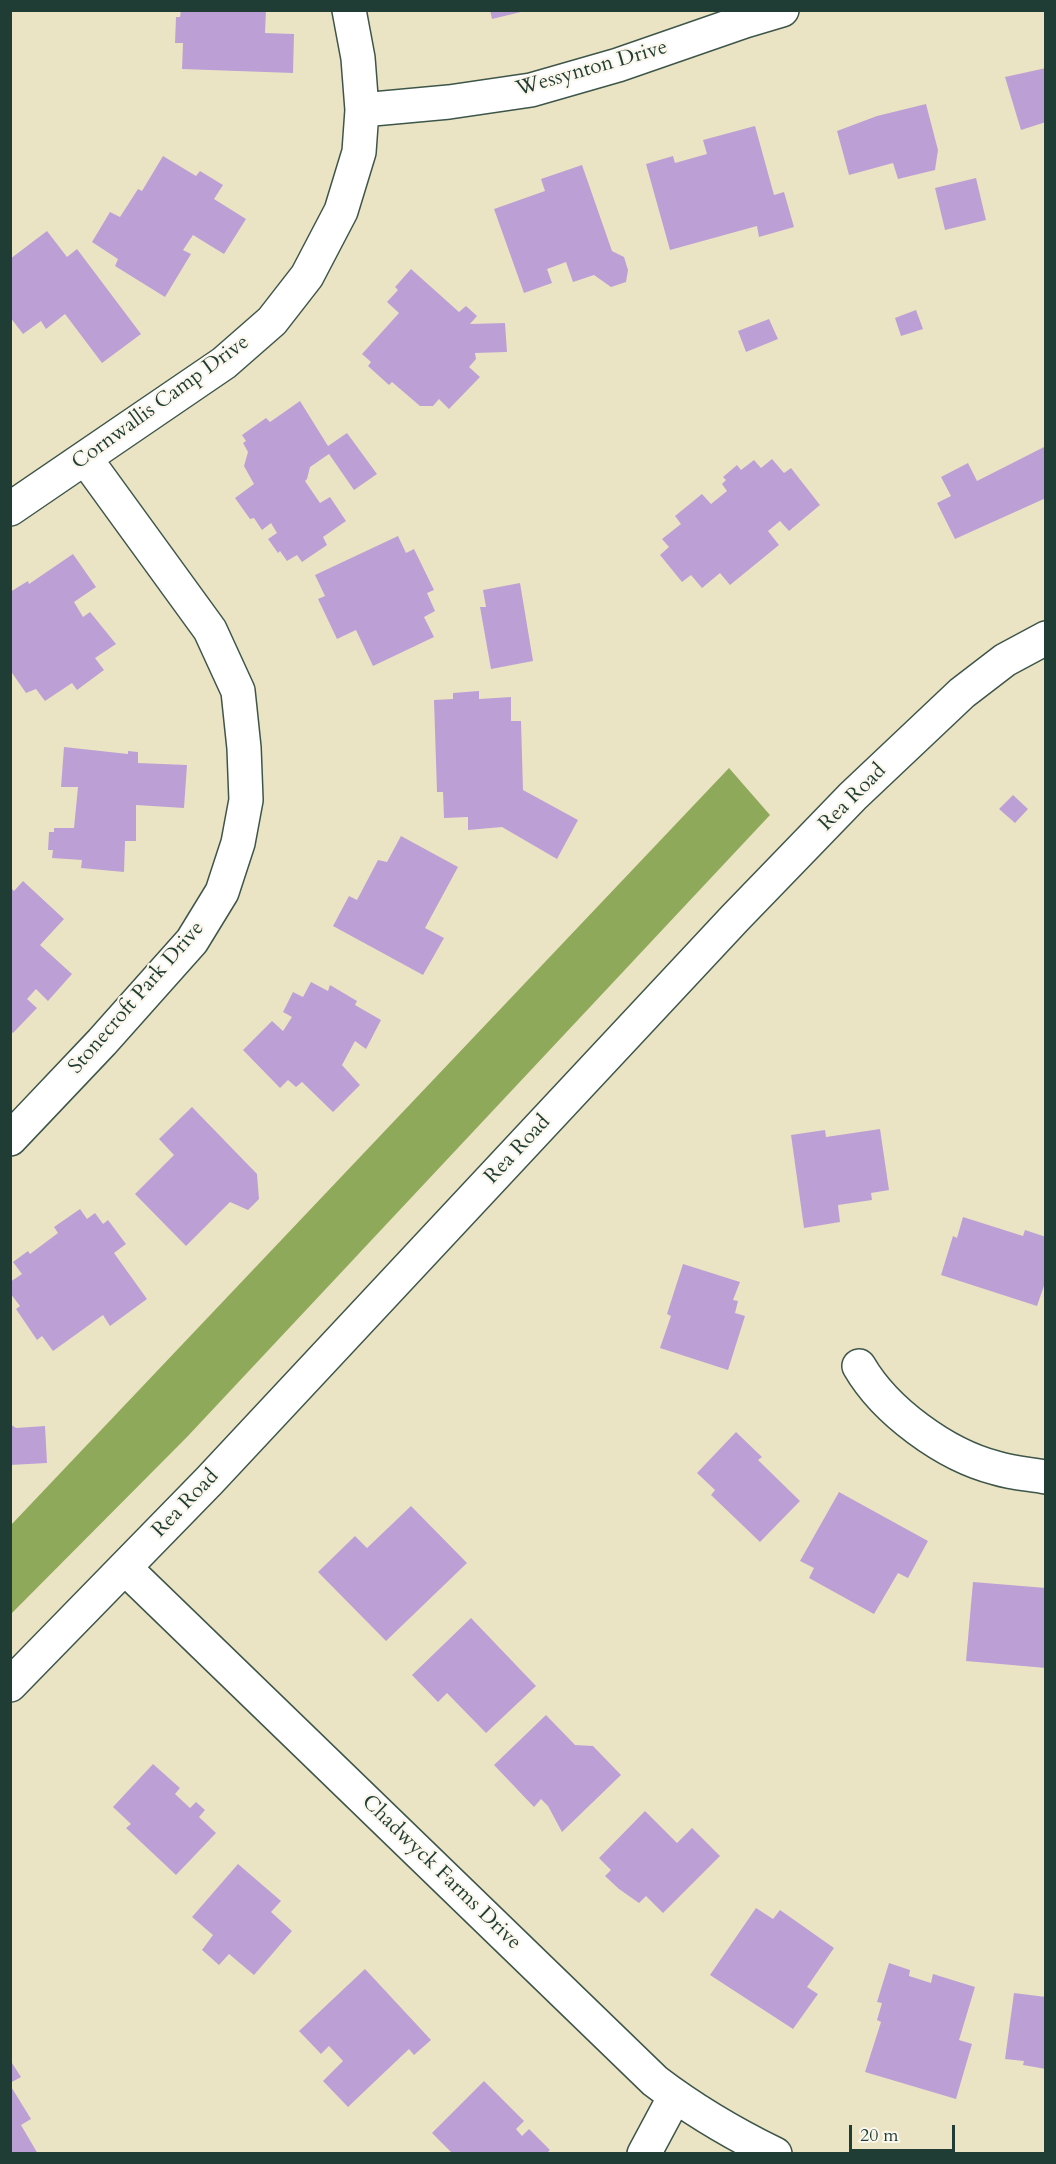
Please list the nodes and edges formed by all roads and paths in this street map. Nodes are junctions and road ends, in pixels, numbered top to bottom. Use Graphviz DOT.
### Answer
graph roads {
  1 [pos="349,10"];
  2 [pos="782,10"];
  3 [pos="362,110"];
  4 [pos="85,458"];
  5 [pos="10,509"];
  6 [pos="1046,638"];
  7 [pos="10,1139"];
  8 [pos="859,1366"];
  9 [pos="1046,1477"];
  10 [pos="125,1568"];
  11 [pos="10,1685"];
  12 [pos="675,2096"];
  13 [pos="644,2154"];
  14 [pos="776,2154"];
  1 -- 3 [label="street, Cornwallis Camp Drive"];
  2 -- 3 [label="street, Wessynton Drive"];
  3 -- 4 [label="street, Cornwallis Camp Drive"];
  4 -- 5 [label="street, Cornwallis Camp Drive"];
  4 -- 7 [label="street, Stonecroft Park Drive"];
  6 -- 10 [label="street, Rea Road"];
  8 -- 9 [label="street"];
  10 -- 11 [label="street, Rea Road"];
  10 -- 12 [label="street, Chadwyck Farms Drive"];
  12 -- 13 [label="street"];
  12 -- 14 [label="street, Chadwyck Farms Drive"];
}
